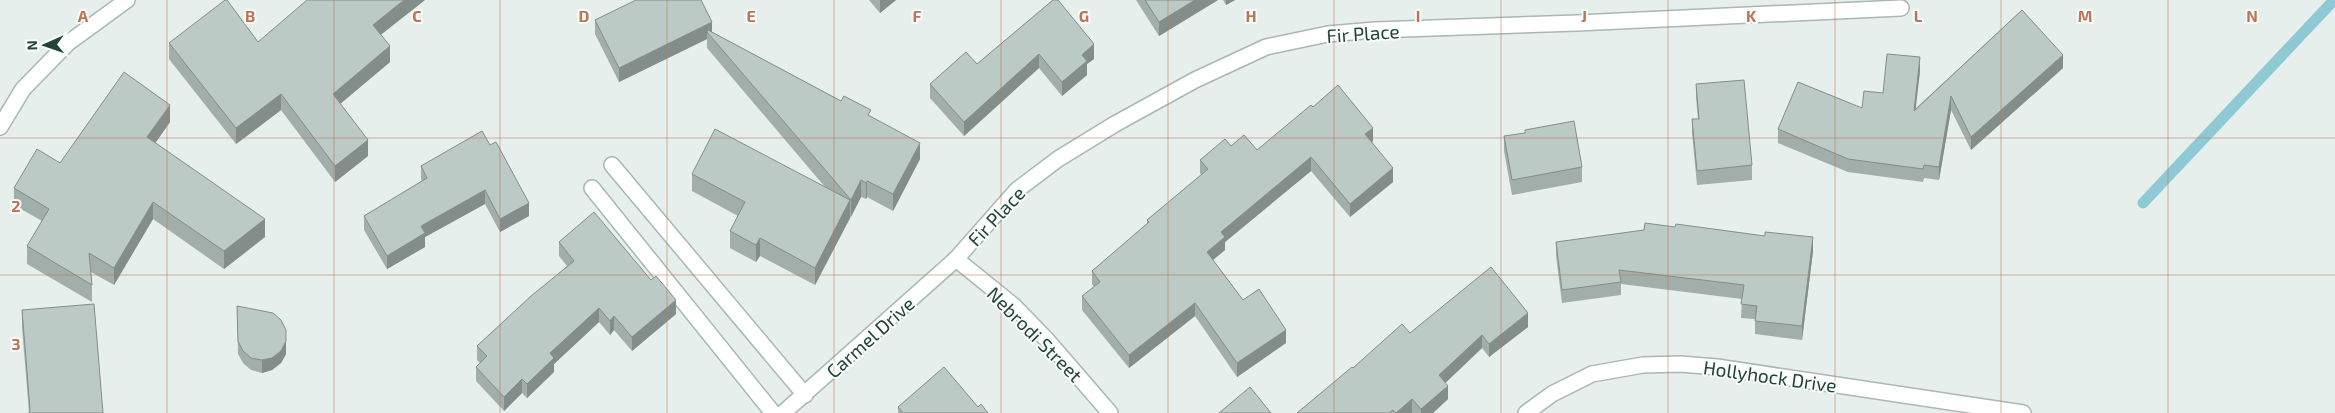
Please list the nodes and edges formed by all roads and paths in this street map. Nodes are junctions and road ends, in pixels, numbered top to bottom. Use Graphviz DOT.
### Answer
graph roads {
  1 [pos="127,0"];
  2 [pos="1901,8"];
  3 [pos="0,127"];
  4 [pos="612,164"];
  5 [pos="592,188"];
  6 [pos="956,259"];
  7 [pos="805,395"];
  8 [pos="773,413"];
  9 [pos="783,413"];
  10 [pos="1110,413"];
  11 [pos="1526,413"];
  12 [pos="2023,413"];
  1 -- 3 [label="street"];
  2 -- 6 [label="street, Fir Place"];
  4 -- 7 [label="street"];
  5 -- 8 [label="street"];
  6 -- 7 [label="street, Carmel Drive"];
  6 -- 10 [label="street, Nebrodi Street"];
  7 -- 9 [label="street, Carmel Drive"];
  11 -- 12 [label="street, Hollyhock Drive"];
}
